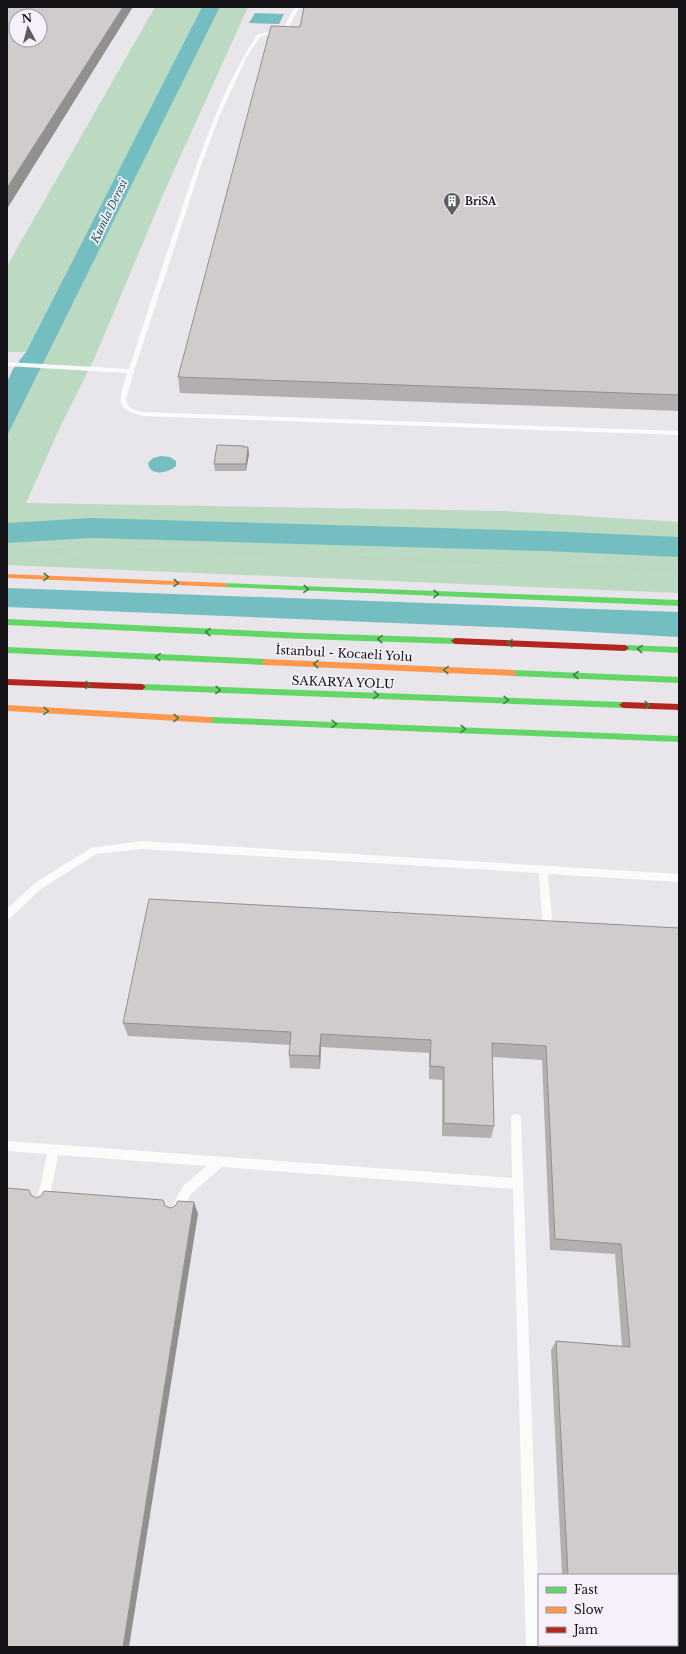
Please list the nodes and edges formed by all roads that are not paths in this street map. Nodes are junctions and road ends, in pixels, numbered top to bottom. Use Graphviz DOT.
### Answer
graph roads {
  1 [pos="299,7"];
  2 [pos="7,364"];
  3 [pos="131,371"];
  4 [pos="679,433"];
  5 [pos="7,576"];
  6 [pos="679,603"];
  7 [pos="7,622"];
  8 [pos="304,636"];
  9 [pos="210,641"];
  10 [pos="109,646"];
  11 [pos="11,650"];
  12 [pos="679,650"];
  13 [pos="679,680"];
  14 [pos="7,682"];
  15 [pos="7,685"];
  16 [pos="77,694"];
  17 [pos="679,707"];
  18 [pos="7,708"];
  19 [pos="209,710"];
  20 [pos="310,723"];
  21 [pos="679,739"];
  22 [pos="543,870"];
  23 [pos="679,878"];
  24 [pos="7,916"];
  25 [pos="547,918"];
  26 [pos="516,1119"];
  27 [pos="7,1146"];
  28 [pos="54,1149"];
  29 [pos="220,1161"];
  30 [pos="518,1184"];
  31 [pos="43,1202"];
  32 [pos="174,1212"];
  33 [pos="533,1647"];
  1 -- 3 [label="lane"];
  2 -- 3 [label="lane"];
  3 -- 4 [label="lane"];
  5 -- 6 [label="highway, one-way"];
  8 -- 7 [label="highway, one-way"];
  8 -- 9 [label="highway"];
  12 -- 8 [label="highway, one-way"];
  10 -- 11 [label="highway"];
  13 -- 11 [label="highway, İstanbul - Kocaeli Yolu, one-way"];
  14 -- 17 [label="highway, SAKARYA YOLU, one-way"];
  15 -- 16 [label="highway"];
  18 -- 20 [label="highway, one-way"];
  19 -- 20 [label="highway"];
  20 -- 21 [label="highway, one-way"];
  22 -- 23 [label="lane"];
  22 -- 24 [label="lane"];
  22 -- 25 [label="lane"];
  26 -- 30 [label="lane"];
  27 -- 28 [label="lane"];
  28 -- 29 [label="lane"];
  28 -- 31 [label="lane"];
  29 -- 30 [label="lane"];
  29 -- 32 [label="lane"];
  30 -- 33 [label="lane"];
}
